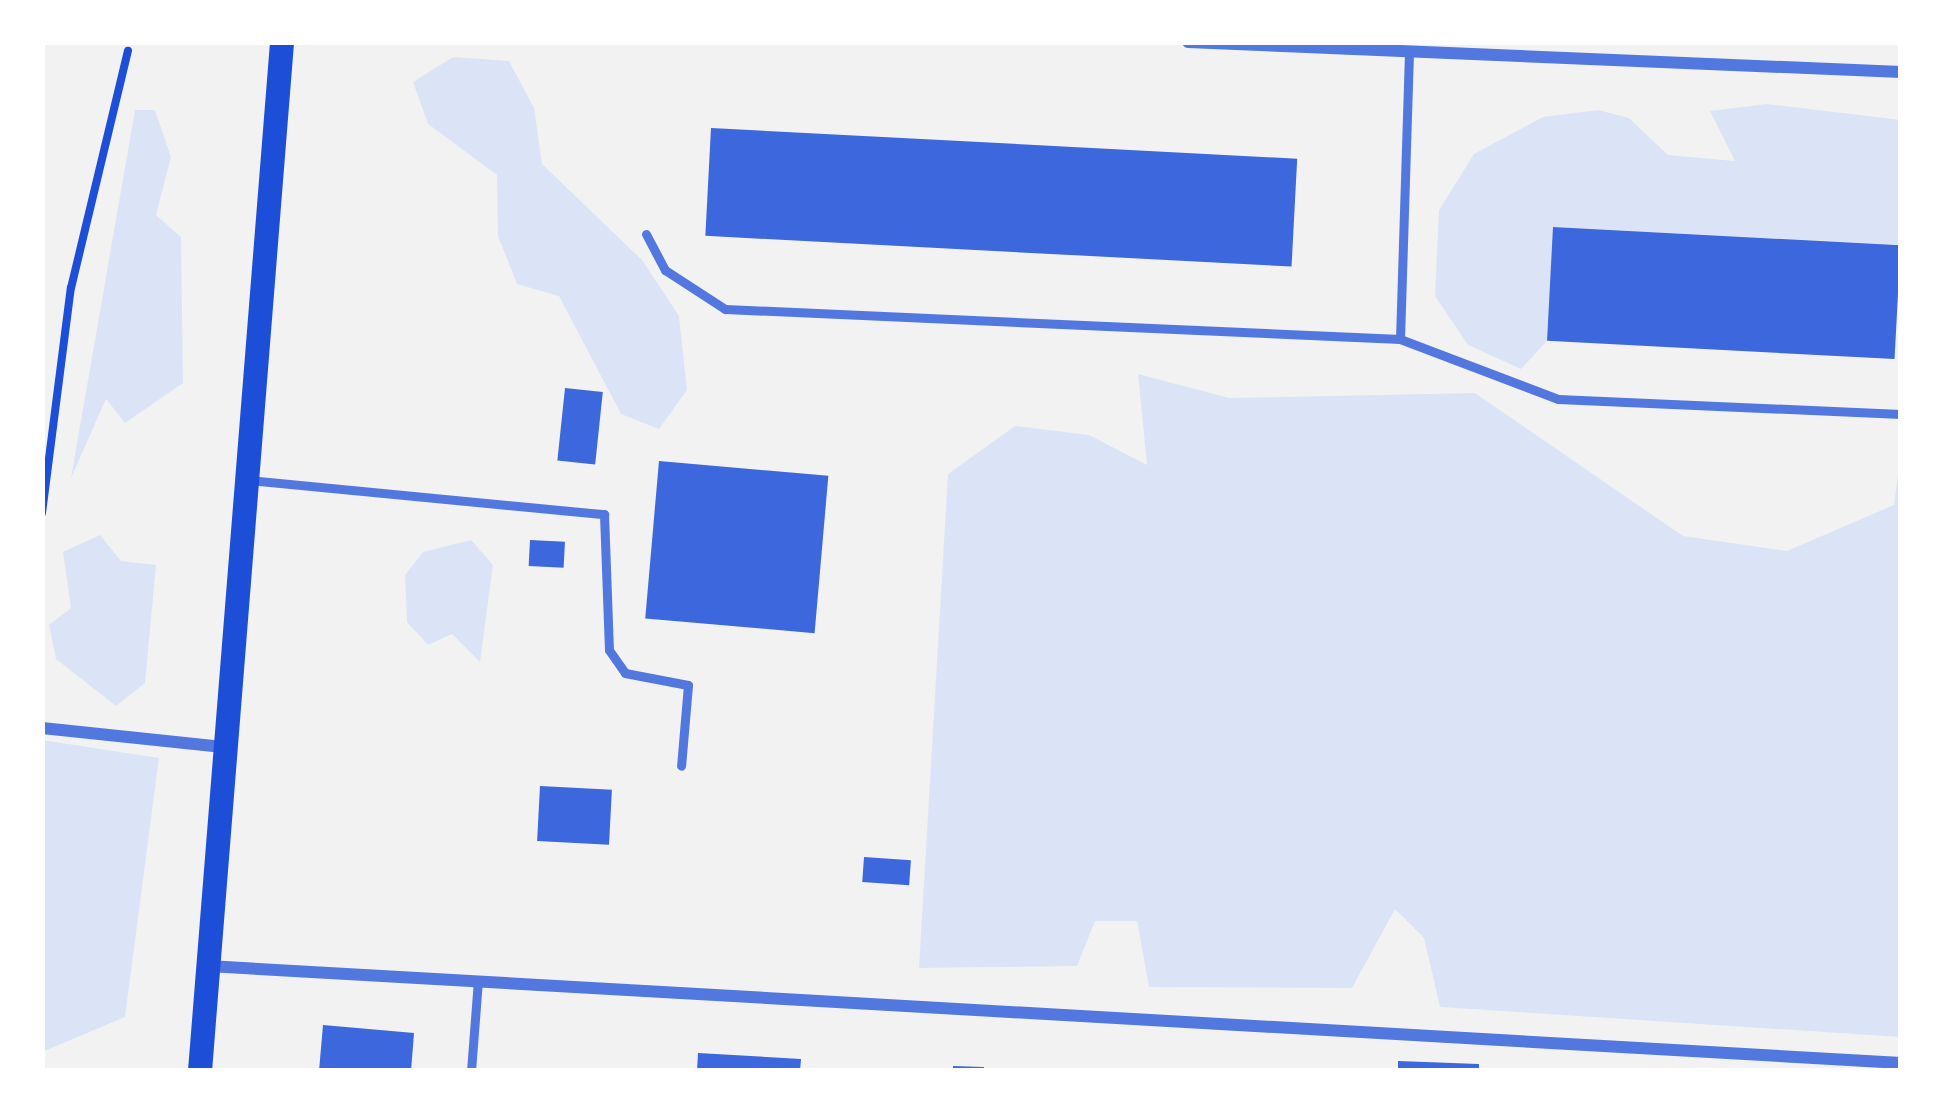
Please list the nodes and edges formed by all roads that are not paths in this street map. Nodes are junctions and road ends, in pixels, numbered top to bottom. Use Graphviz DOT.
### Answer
graph roads {
  1 [pos="282,42"];
  2 [pos="1188,42"];
  3 [pos="1303,44"];
  4 [pos="1409,50"];
  5 [pos="1901,72"];
  6 [pos="646,233"];
  7 [pos="1400,339"];
  8 [pos="1901,414"];
  9 [pos="245,480"];
  10 [pos="42,728"];
  11 [pos="223,747"];
  12 [pos="681,766"];
  13 [pos="207,966"];
  14 [pos="478,978"];
  15 [pos="1901,1063"];
  16 [pos="200,1071"];
  17 [pos="471,1071"];
  1 -- 9 [label="main road"];
  2 -- 3 [label="street"];
  3 -- 4 [label="street"];
  4 -- 5 [label="street"];
  4 -- 7 [label="lane"];
  6 -- 7 [label="lane"];
  7 -- 8 [label="lane"];
  9 -- 11 [label="main road"];
  9 -- 12 [label="lane"];
  10 -- 11 [label="street"];
  11 -- 13 [label="main road"];
  13 -- 14 [label="street"];
  13 -- 16 [label="main road"];
  14 -- 15 [label="street"];
  14 -- 17 [label="lane"];
}
